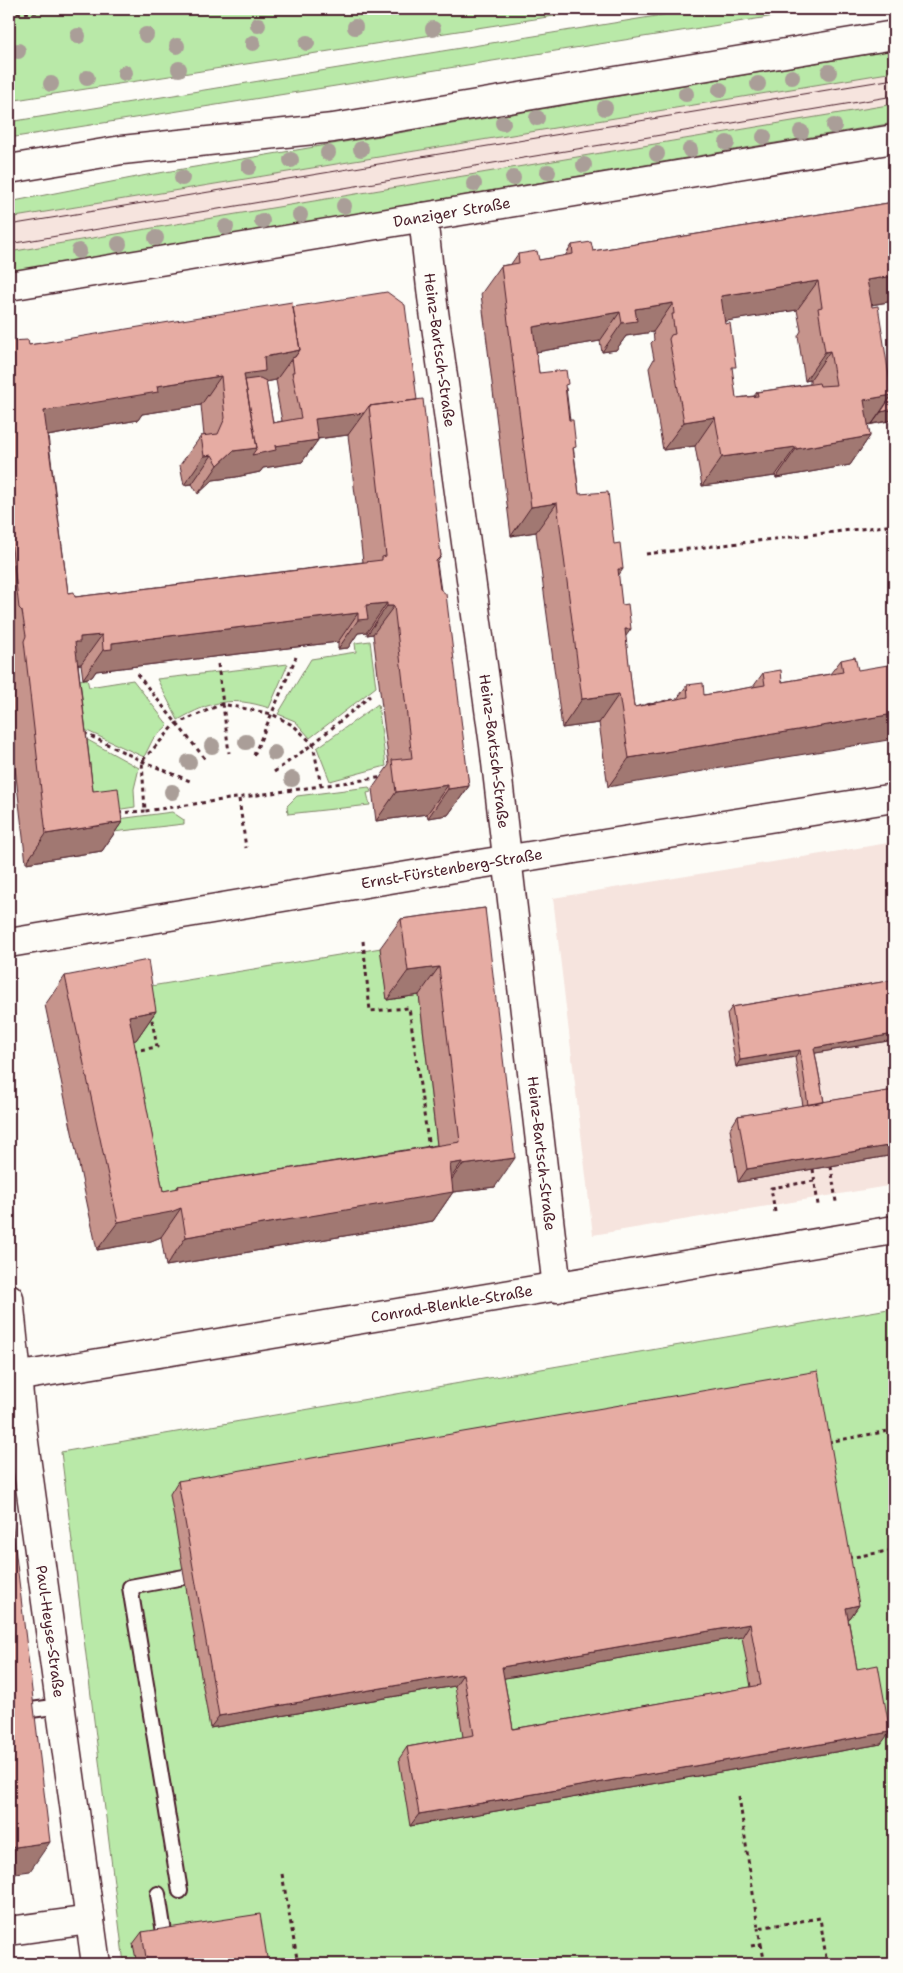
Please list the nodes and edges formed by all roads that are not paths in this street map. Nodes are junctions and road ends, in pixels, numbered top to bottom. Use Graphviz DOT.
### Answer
graph roads {
  1 [pos="894,35"];
  2 [pos="894,139"];
  3 [pos="9,169"];
  4 [pos="423,216"];
  5 [pos="9,286"];
  6 [pos="894,798"];
  7 [pos="508,860"];
  8 [pos="9,943"];
  9 [pos="894,1230"];
  10 [pos="557,1288"];
  11 [pos="9,1298"];
  12 [pos="13,1377"];
  13 [pos="184,1578"];
  14 [pos="61,1706"];
  15 [pos="11,1713"];
  16 [pos="180,1891"];
  17 [pos="158,1894"];
  18 [pos="90,1920"];
  19 [pos="9,1931"];
  20 [pos="165,1939"];
  21 [pos="96,1964"];
  1 -- 3 [label="street"];
  2 -- 4 [label="street, Danziger Straße"];
  4 -- 5 [label="street, Danziger Straße"];
  4 -- 7 [label="street, Heinz-Bartsch-Straße"];
  6 -- 7 [label="street, Ernst-Fürstenberg-Straße"];
  7 -- 8 [label="street, Ernst-Fürstenberg-Straße"];
  7 -- 10 [label="street, Heinz-Bartsch-Straße"];
  9 -- 10 [label="street, Conrad-Blenkle-Straße"];
  10 -- 12 [label="street, Conrad-Blenkle-Straße"];
  11 -- 12 [label="street, Paul-Heyse-Straße"];
  12 -- 14 [label="street, Paul-Heyse-Straße"];
  13 -- 16 [label="lane"];
  14 -- 15 [label="lane"];
  14 -- 18 [label="street, Paul-Heyse-Straße"];
  17 -- 20 [label="lane"];
  18 -- 19 [label="street"];
  18 -- 21 [label="street, Paul-Heyse-Straße"];
}
